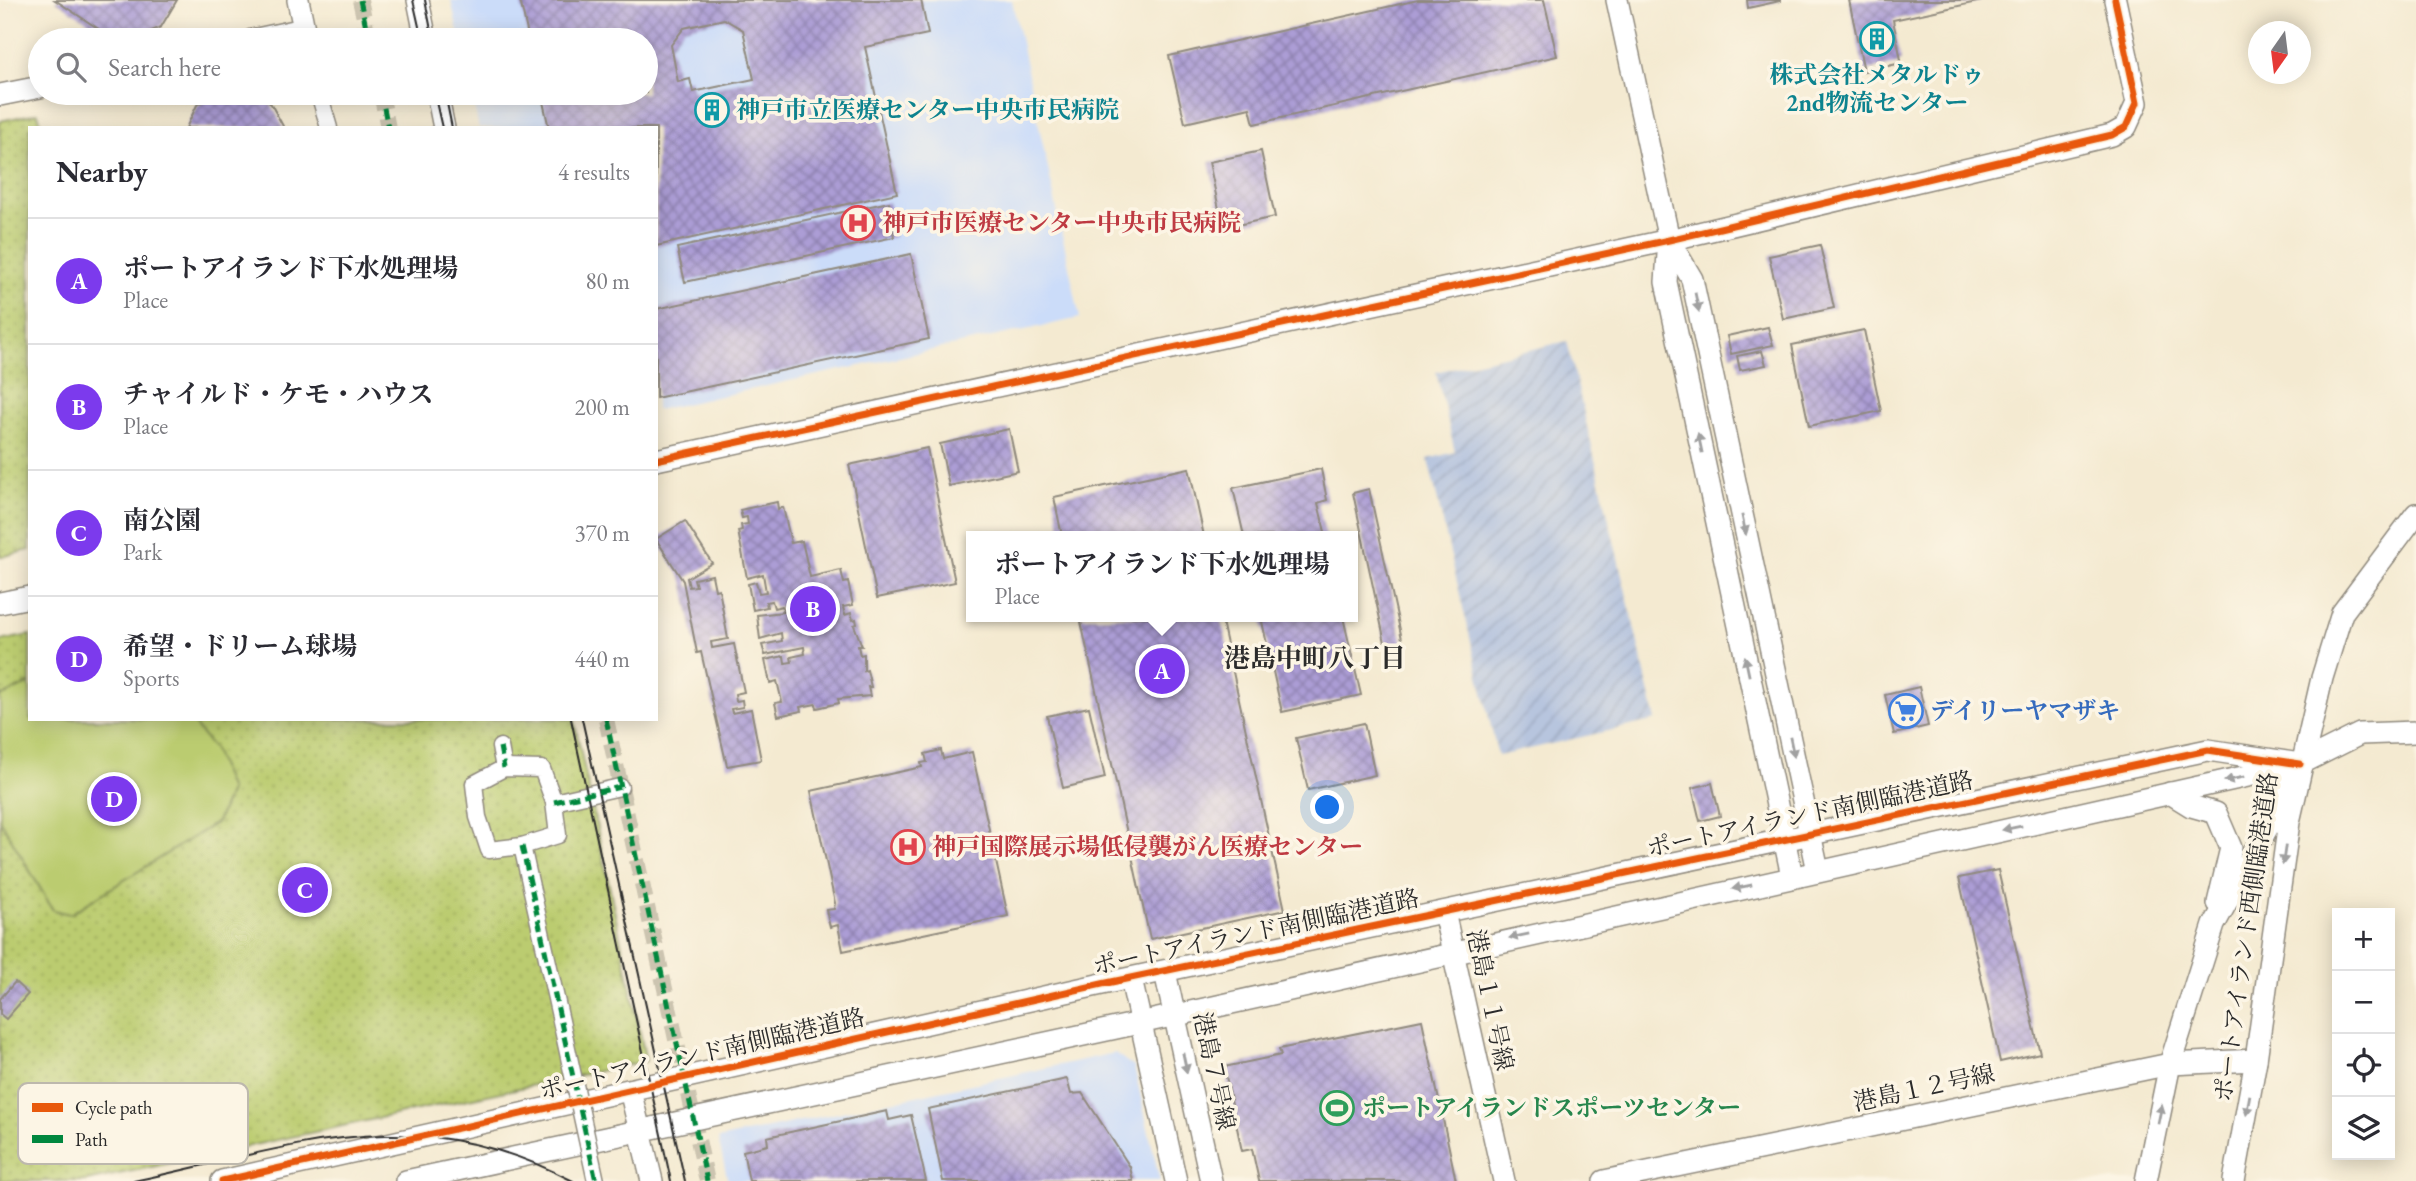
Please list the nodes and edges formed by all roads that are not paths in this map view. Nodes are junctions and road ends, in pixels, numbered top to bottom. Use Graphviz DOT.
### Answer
graph roads {
  1 [pos="298,0"];
  2 [pos="418,0"];
  3 [pos="1617,0"];
  4 [pos="2115,0"];
  5 [pos="304,28"];
  6 [pos="424,28"];
  7 [pos="28,89"];
  8 [pos="0,95"];
  9 [pos="323,105"];
  10 [pos="439,105"];
  11 [pos="328,126"];
  12 [pos="444,126"];
  13 [pos="1669,240"];
  14 [pos="658,460"];
  15 [pos="2416,514"];
  16 [pos="28,597"];
  17 [pos="0,603"];
  18 [pos="2416,732"];
  19 [pos="500,747"];
  20 [pos="2300,764"];
  21 [pos="504,768"];
  22 [pos="620,787"];
  23 [pos="2170,793"];
  24 [pos="554,802"];
  25 [pos="1810,834"];
  26 [pos="1783,839"];
  27 [pos="522,846"];
  28 [pos="1818,871"];
  29 [pos="1792,876"];
  30 [pos="1444,912"];
  31 [pos="2214,925"];
  32 [pos="1452,951"];
  33 [pos="1165,972"];
  34 [pos="1131,979"];
  35 [pos="1175,1014"];
  36 [pos="1141,1021"];
  37 [pos="2256,1060"];
  38 [pos="2171,1064"];
  39 [pos="630,1090"];
  40 [pos="639,1131"];
  41 [pos="222,1181"];
  42 [pos="406,1181"];
  43 [pos="596,1181"];
  44 [pos="652,1181"];
  45 [pos="1175,1181"];
  46 [pos="1211,1181"];
  47 [pos="1504,1181"];
  48 [pos="1604,1181"];
  49 [pos="2146,1181"];
  50 [pos="2234,1181"];
  1 -- 5 [label="street"];
  2 -- 6 [label="street"];
  3 -- 13 [label="street"];
  4 -- 13 [label="street"];
  7 -- 8 [label="street"];
  9 -- 11 [label="street"];
  10 -- 12 [label="street"];
  13 -- 14 [label="street"];
  13 -- 25 [label="street, one-way"];
  26 -- 13 [label="street, one-way"];
  15 -- 20 [label="street"];
  16 -- 17 [label="street"];
  18 -- 20 [label="street"];
  19 -- 21 [label="street"];
  20 -- 23 [label="street, one-way"];
  20 -- 25 [label="street, ポートアイランド南側臨港道路"];
  20 -- 31 [label="street, ポートアイランド西側臨港道路"];
  20 -- 37 [label="street, ポートアイランド西側臨港道路, one-way"];
  21 -- 24 [label="street"];
  21 -- 27 [label="street"];
  22 -- 24 [label="street"];
  23 -- 28 [label="street, one-way"];
  23 -- 31 [label="street"];
  24 -- 27 [label="street"];
  25 -- 26 [label="street, ポートアイランド南側臨港道路"];
  25 -- 28 [label="street"];
  26 -- 29 [label="street"];
  26 -- 30 [label="street, ポートアイランド南側臨港道路"];
  27 -- 43 [label="street, bridge"];
  28 -- 29 [label="street"];
  29 -- 32 [label="street, one-way"];
  30 -- 32 [label="street, 港島１１号線"];
  30 -- 33 [label="street, ポートアイランド南側臨港道路"];
  31 -- 38 [label="street, ポートアイランド西側臨港道路"];
  32 -- 35 [label="street"];
  32 -- 47 [label="street, 港島１１号線"];
  33 -- 34 [label="street, ポートアイランド南側臨港道路"];
  33 -- 35 [label="street, 港島７号線"];
  34 -- 36 [label="street"];
  34 -- 39 [label="street, ポートアイランド南側臨港道路"];
  35 -- 36 [label="street"];
  35 -- 46 [label="street, 港島７号線, one-way"];
  36 -- 40 [label="street"];
  36 -- 45 [label="street"];
  37 -- 38 [label="street, 港島１２号線"];
  37 -- 50 [label="street, ポートアイランド西側臨港道路, one-way"];
  38 -- 48 [label="street, 港島１２号線"];
  49 -- 38 [label="street, ポートアイランド西側臨港道路, one-way"];
  39 -- 40 [label="street"];
  39 -- 41 [label="street, ポートアイランド南側臨港道路"];
  40 -- 42 [label="street"];
  40 -- 44 [label="street"];
}
